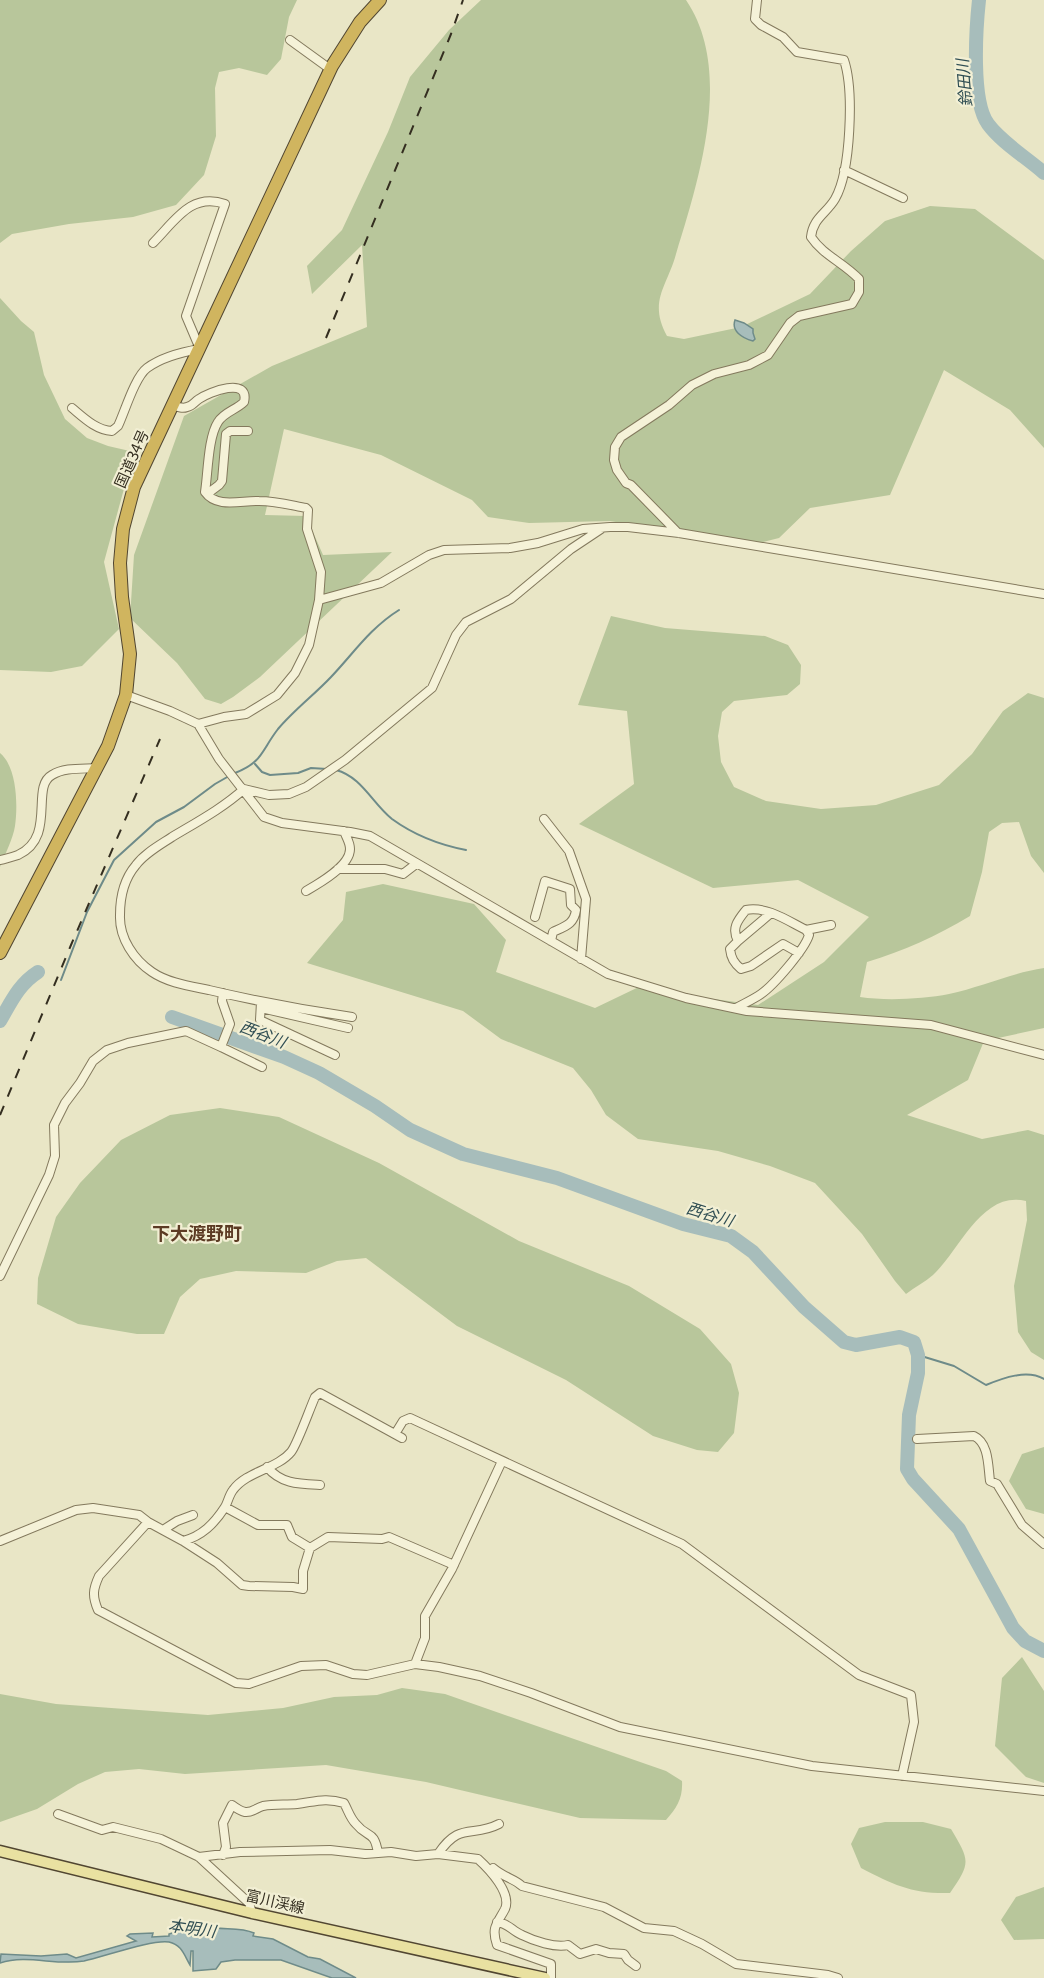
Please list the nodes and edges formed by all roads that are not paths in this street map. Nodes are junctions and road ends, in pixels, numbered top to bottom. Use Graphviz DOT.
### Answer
graph roads {
  1 [pos="380,0"];
  2 [pos="757,0"];
  3 [pos="290,40"];
  4 [pos="330,69"];
  5 [pos="844,170"];
  6 [pos="903,198"];
  7 [pos="153,243"];
  8 [pos="200,349"];
  9 [pos="173,405"];
  10 [pos="72,408"];
  11 [pos="248,431"];
  12 [pos="207,494"];
  13 [pos="601,528"];
  14 [pos="679,533"];
  15 [pos="1044,594"];
  16 [pos="319,600"];
  17 [pos="126,696"];
  18 [pos="198,724"];
  19 [pos="97,768"];
  20 [pos="244,789"];
  21 [pos="544,819"];
  22 [pos="344,831"];
  23 [pos="0,860"];
  24 [pos="416,864"];
  25 [pos="338,869"];
  26 [pos="306,891"];
  27 [pos="766,910"];
  28 [pos="535,917"];
  29 [pos="831,925"];
  30 [pos="806,930"];
  31 [pos="551,941"];
  32 [pos="738,941"];
  33 [pos="0,953"];
  34 [pos="799,953"];
  35 [pos="580,959"];
  36 [pos="223,993"];
  37 [pos="261,1005"];
  38 [pos="736,1008"];
  39 [pos="352,1017"];
  40 [pos="348,1028"];
  41 [pos="221,1045"];
  42 [pos="335,1055"];
  43 [pos="1044,1055"];
  44 [pos="262,1067"];
  45 [pos="0,1276"];
  46 [pos="917,1439"];
  47 [pos="502,1461"];
  48 [pos="267,1467"];
  49 [pos="320,1485"];
  50 [pos="225,1507"];
  51 [pos="193,1515"];
  52 [pos="148,1522"];
  53 [pos="163,1530"];
  54 [pos="0,1541"];
  55 [pos="183,1541"];
  56 [pos="1044,1544"];
  57 [pos="310,1548"];
  58 [pos="454,1565"];
  59 [pos="415,1664"];
  60 [pos="902,1776"];
  61 [pos="1044,1791"];
  62 [pos="58,1814"];
  63 [pos="499,1824"];
  64 [pos="0,1851"];
  65 [pos="378,1853"];
  66 [pos="438,1854"];
  67 [pos="223,1855"];
  68 [pos="199,1857"];
  69 [pos="478,1859"];
  70 [pos="252,1913"];
  71 [pos="496,1922"];
  72 [pos="636,1966"];
  73 [pos="544,1978"];
  74 [pos="550,1978"];
  75 [pos="838,1978"];
  1 -- 4 [label="highway, 国道34号"];
  2 -- 5 [label="street"];
  3 -- 4 [label="street"];
  4 -- 8 [label="highway, 国道34号"];
  5 -- 6 [label="street"];
  5 -- 14 [label="street"];
  7 -- 8 [label="street"];
  8 -- 9 [label="highway, 国道34号"];
  8 -- 10 [label="street"];
  9 -- 12 [label="street"];
  9 -- 17 [label="highway, 国道34号"];
  11 -- 12 [label="street"];
  12 -- 16 [label="street"];
  13 -- 14 [label="street"];
  13 -- 16 [label="street"];
  13 -- 20 [label="street"];
  14 -- 15 [label="street"];
  16 -- 18 [label="street"];
  17 -- 18 [label="street"];
  17 -- 19 [label="highway, 国道34号"];
  18 -- 20 [label="street"];
  19 -- 23 [label="street"];
  19 -- 33 [label="highway, 国道34号"];
  20 -- 22 [label="street"];
  20 -- 36 [label="street"];
  21 -- 35 [label="street"];
  22 -- 24 [label="street"];
  22 -- 25 [label="street"];
  24 -- 25 [label="street"];
  24 -- 31 [label="street"];
  25 -- 26 [label="street"];
  27 -- 30 [label="street"];
  27 -- 32 [label="street"];
  27 -- 32 [label="street"];
  28 -- 31 [label="street"];
  29 -- 30 [label="street"];
  30 -- 34 [label="street"];
  31 -- 35 [label="street"];
  32 -- 34 [label="street"];
  34 -- 38 [label="street"];
  35 -- 38 [label="street"];
  36 -- 37 [label="street"];
  36 -- 41 [label="street"];
  37 -- 39 [label="street"];
  37 -- 40 [label="street"];
  37 -- 42 [label="street"];
  38 -- 43 [label="street"];
  41 -- 44 [label="street"];
  41 -- 45 [label="street"];
  46 -- 56 [label="street"];
  47 -- 48 [label="street"];
  47 -- 58 [label="street"];
  47 -- 60 [label="street"];
  48 -- 49 [label="street"];
  48 -- 50 [label="street"];
  50 -- 55 [label="street"];
  50 -- 57 [label="street"];
  51 -- 53 [label="street"];
  52 -- 53 [label="street"];
  52 -- 54 [label="street"];
  52 -- 59 [label="street"];
  53 -- 55 [label="street"];
  55 -- 57 [label="street"];
  57 -- 58 [label="street"];
  58 -- 59 [label="street"];
  59 -- 60 [label="street"];
  60 -- 61 [label="street"];
  62 -- 68 [label="street"];
  63 -- 66 [label="street"];
  64 -- 70 [label="main road, 富川渓線"];
  65 -- 66 [label="street"];
  65 -- 67 [label="street"];
  65 -- 67 [label="street"];
  66 -- 69 [label="street"];
  67 -- 68 [label="street"];
  68 -- 70 [label="street"];
  69 -- 71 [label="street"];
  69 -- 75 [label="street"];
  70 -- 73 [label="main road, 富川渓線"];
  71 -- 72 [label="street"];
  71 -- 74 [label="street"];
}
